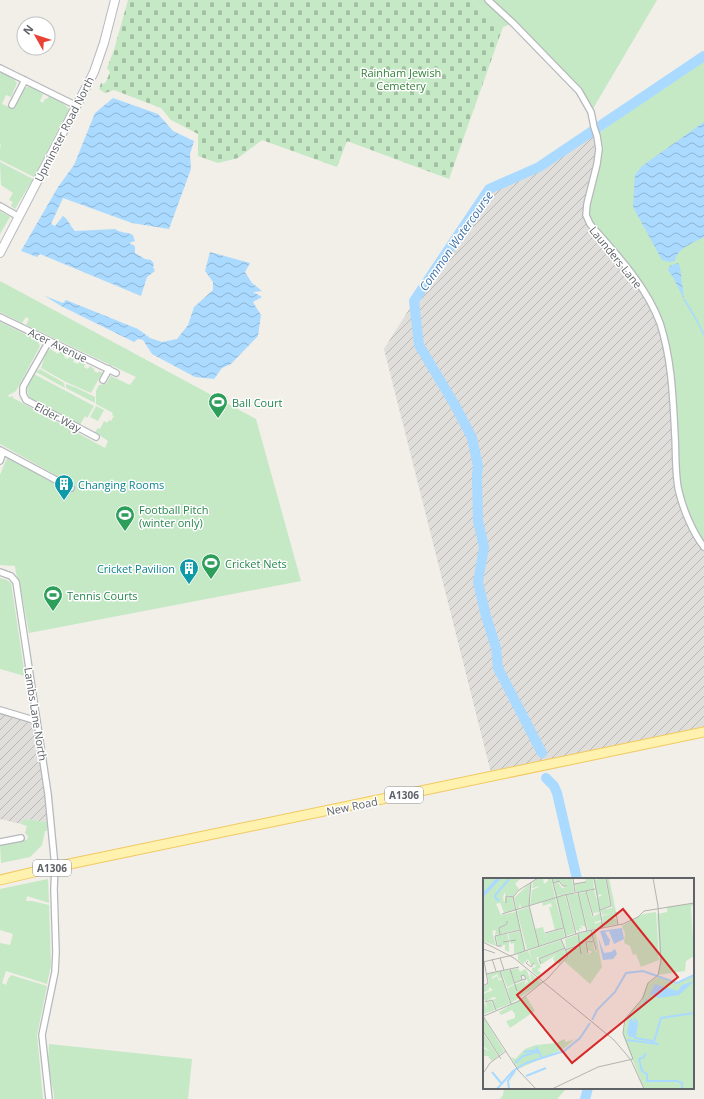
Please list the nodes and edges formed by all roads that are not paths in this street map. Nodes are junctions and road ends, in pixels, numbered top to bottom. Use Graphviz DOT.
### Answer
graph roads {
  1 [pos="115,0"];
  2 [pos="488,0"];
  3 [pos="0,68"];
  4 [pos="25,80"];
  5 [pos="12,105"];
  6 [pos="77,106"];
  7 [pos="0,206"];
  8 [pos="19,217"];
  9 [pos="0,253"];
  10 [pos="0,317"];
  11 [pos="49,341"];
  12 [pos="109,369"];
  13 [pos="116,373"];
  14 [pos="103,380"];
  15 [pos="96,437"];
  16 [pos="2,451"];
  17 [pos="0,461"];
  18 [pos="71,488"];
  19 [pos="704,547"];
  20 [pos="0,572"];
  21 [pos="0,710"];
  22 [pos="37,721"];
  23 [pos="704,732"];
  24 [pos="21,838"];
  25 [pos="0,842"];
  26 [pos="55,867"];
  27 [pos="0,880"];
  28 [pos="49,1099"];
  1 -- 6 [label="street, Upminster Road North"];
  2 -- 19 [label="street, Launders Lane"];
  3 -- 4 [label="street"];
  4 -- 5 [label="street"];
  4 -- 6 [label="street"];
  6 -- 8 [label="street, Upminster Road North"];
  7 -- 8 [label="street"];
  8 -- 9 [label="street, Upminster Road North"];
  10 -- 11 [label="street, Acer Avenue"];
  11 -- 12 [label="street, Acer Avenue"];
  11 -- 15 [label="street, Elder Way"];
  12 -- 13 [label="street, Acer Avenue"];
  12 -- 14 [label="street"];
  16 -- 17 [label="street"];
  16 -- 18 [label="street"];
  20 -- 22 [label="street, Lambs Lane North"];
  21 -- 22 [label="street"];
  22 -- 26 [label="street, Lambs Lane North"];
  23 -- 26 [label="main road, New Road / A1306"];
  24 -- 25 [label="street"];
  26 -- 27 [label="main road, New Road / A1306"];
  26 -- 28 [label="street, Lambs Lane North"];
}
